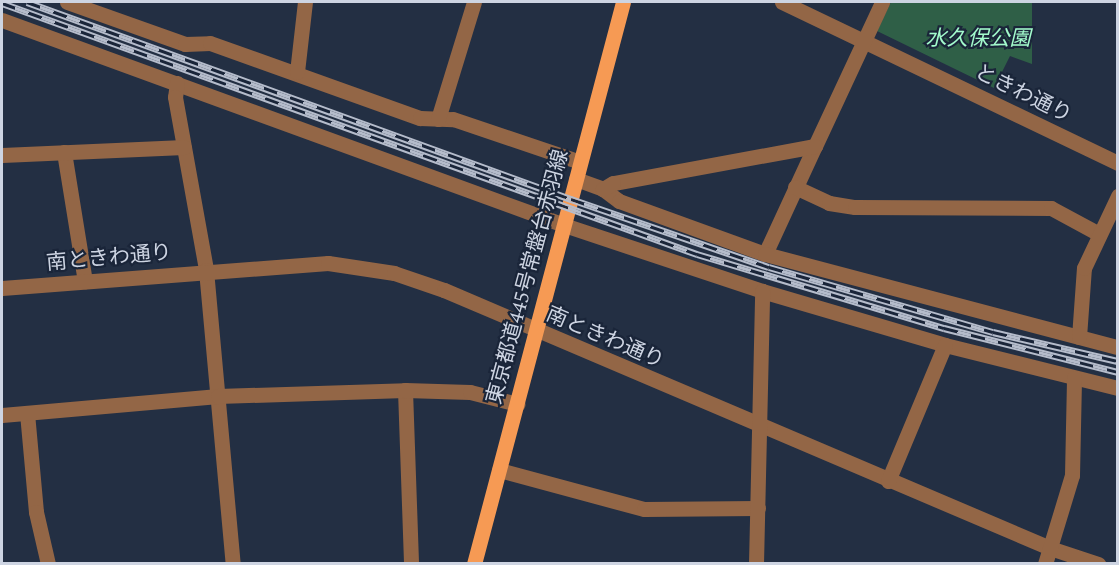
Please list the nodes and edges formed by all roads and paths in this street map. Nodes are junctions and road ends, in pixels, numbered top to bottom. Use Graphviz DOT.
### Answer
graph roads {
  1 [pos="67,2"];
  2 [pos="305,2"];
  3 [pos="474,2"];
  4 [pos="622,2"];
  5 [pos="782,2"];
  6 [pos="882,2"];
  7 [pos="2,20"];
  8 [pos="866,42"];
  9 [pos="297,72"];
  10 [pos="177,83"];
  11 [pos="438,119"];
  12 [pos="815,146"];
  13 [pos="184,147"];
  14 [pos="64,152"];
  15 [pos="2,155"];
  16 [pos="580,162"];
  17 [pos="1118,162"];
  18 [pos="576,179"];
  19 [pos="795,187"];
  20 [pos="603,189"];
  21 [pos="1118,196"];
  22 [pos="564,225"];
  23 [pos="1099,234"];
  24 [pos="765,254"];
  25 [pos="206,270"];
  26 [pos="85,281"];
  27 [pos="2,288"];
  28 [pos="762,291"];
  29 [pos="536,331"];
  30 [pos="1079,337"];
  31 [pos="945,345"];
  32 [pos="1118,347"];
  33 [pos="1074,378"];
  34 [pos="1118,388"];
  35 [pos="405,390"];
  36 [pos="218,396"];
  37 [pos="517,404"];
  38 [pos="27,413"];
  39 [pos="2,415"];
  40 [pos="760,426"];
  41 [pos="499,470"];
  42 [pos="888,481"];
  43 [pos="758,508"];
  44 [pos="1050,548"];
  45 [pos="48,564"];
  46 [pos="233,564"];
  47 [pos="411,564"];
  48 [pos="474,564"];
  49 [pos="756,564"];
  50 [pos="1045,564"];
  51 [pos="1098,564"];
  1 -- 9 [label="street"];
  2 -- 9 [label="street"];
  3 -- 11 [label="street"];
  4 -- 16 [label="main road, 東京都道445号常盤台赤羽線"];
  5 -- 8 [label="street, ときわ通り"];
  6 -- 8 [label="street"];
  7 -- 10 [label="street"];
  8 -- 12 [label="street"];
  8 -- 17 [label="street, ときわ通り"];
  9 -- 11 [label="street"];
  10 -- 13 [label="street"];
  10 -- 22 [label="street"];
  11 -- 16 [label="street"];
  12 -- 19 [label="street"];
  12 -- 20 [label="street"];
  13 -- 14 [label="street"];
  13 -- 25 [label="street"];
  14 -- 15 [label="street"];
  14 -- 26 [label="street"];
  16 -- 18 [label="main road, 東京都道445号常盤台赤羽線"];
  18 -- 20 [label="street"];
  18 -- 22 [label="main road, 東京都道445号常盤台赤羽線"];
  19 -- 23 [label="street"];
  19 -- 24 [label="street"];
  20 -- 24 [label="street"];
  21 -- 23 [label="street"];
  22 -- 28 [label="street"];
  22 -- 29 [label="main road, 東京都道445号常盤台赤羽線"];
  23 -- 30 [label="street"];
  24 -- 30 [label="street"];
  25 -- 26 [label="street, 南ときわ通り"];
  25 -- 29 [label="street, 南ときわ通り"];
  25 -- 36 [label="street"];
  26 -- 27 [label="street, 南ときわ通り"];
  28 -- 31 [label="street"];
  28 -- 40 [label="street"];
  29 -- 37 [label="main road, 東京都道445号常盤台赤羽線"];
  29 -- 40 [label="street, 南ときわ通り"];
  30 -- 32 [label="street"];
  31 -- 33 [label="street"];
  31 -- 42 [label="street"];
  33 -- 34 [label="street"];
  33 -- 44 [label="street"];
  35 -- 36 [label="street"];
  35 -- 37 [label="street"];
  35 -- 47 [label="street"];
  36 -- 38 [label="street"];
  36 -- 46 [label="street"];
  37 -- 41 [label="main road, 東京都道445号常盤台赤羽線"];
  38 -- 39 [label="street"];
  38 -- 45 [label="street"];
  40 -- 42 [label="street, 南ときわ通り"];
  40 -- 43 [label="street"];
  41 -- 43 [label="street"];
  41 -- 48 [label="main road, 東京都道445号常盤台赤羽線"];
  42 -- 44 [label="street, 南ときわ通り"];
  43 -- 49 [label="street"];
  44 -- 50 [label="street"];
  44 -- 51 [label="street, 南ときわ通り"];
}
